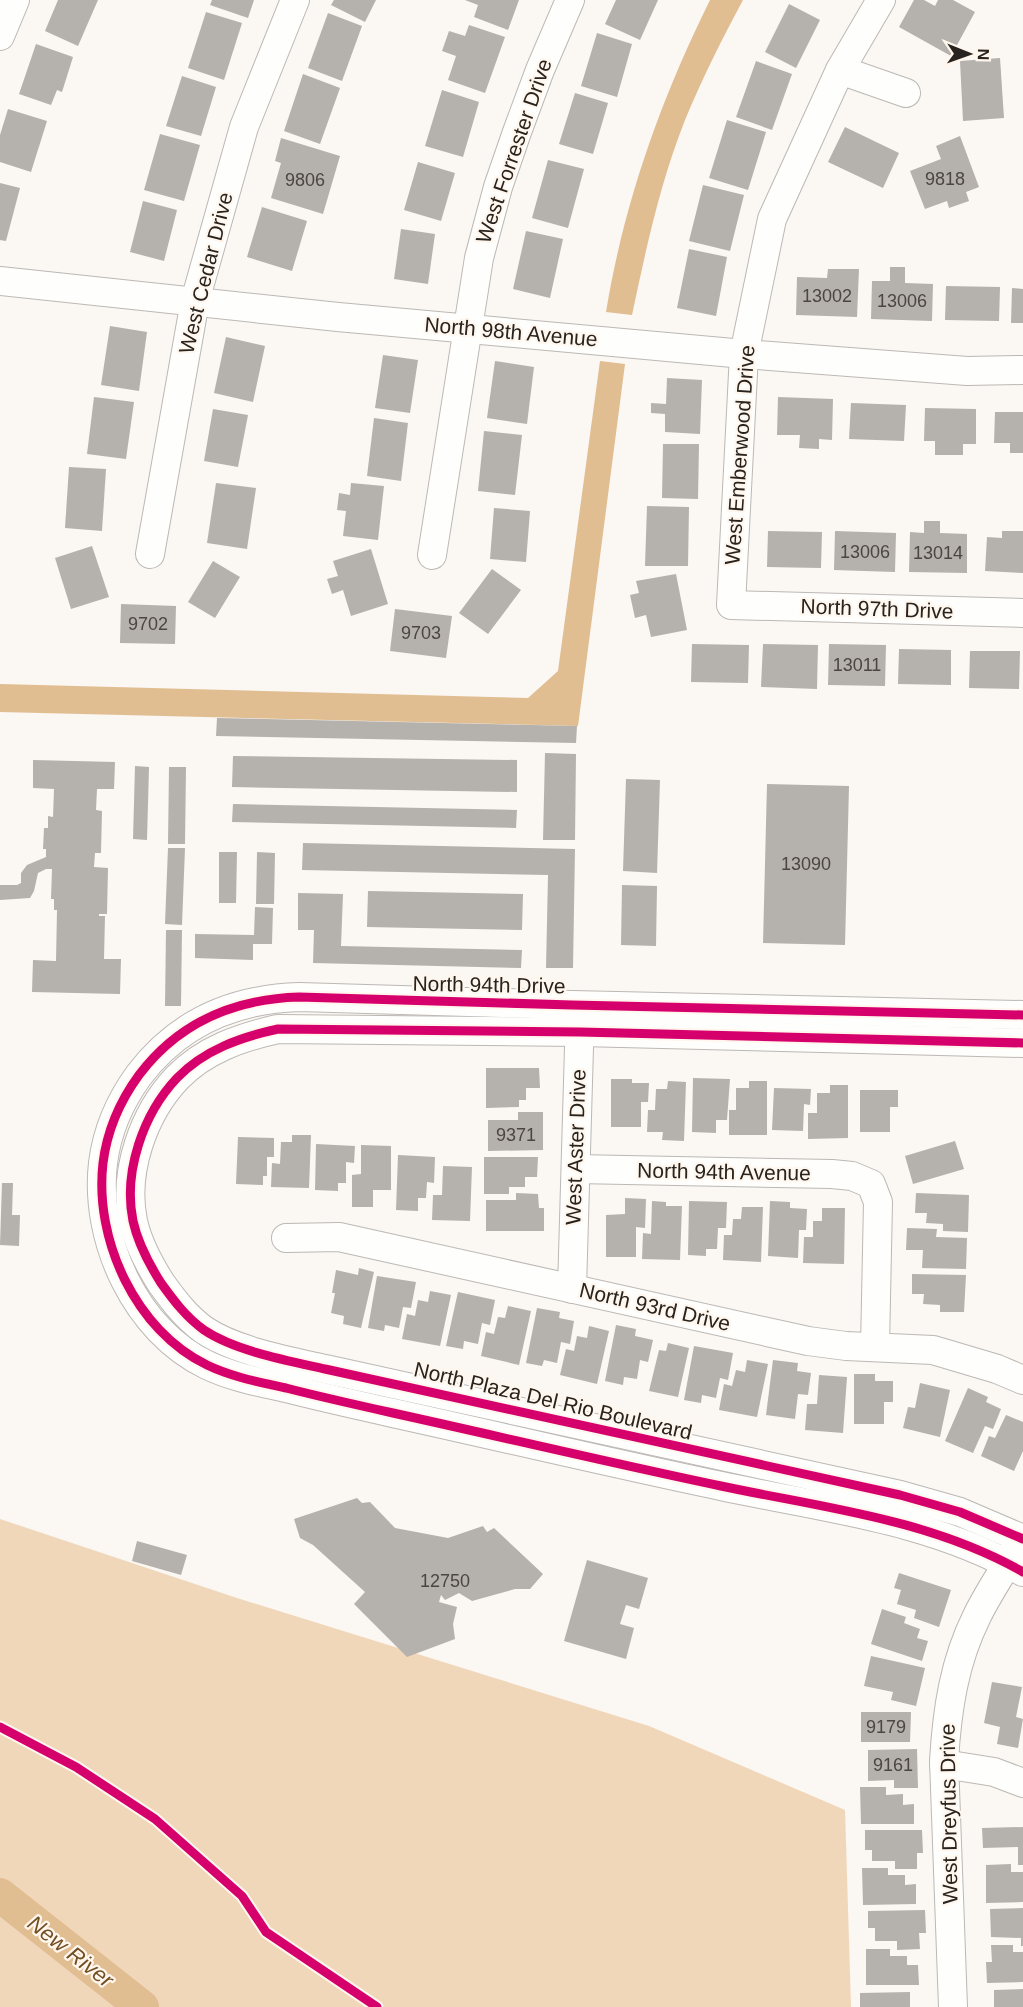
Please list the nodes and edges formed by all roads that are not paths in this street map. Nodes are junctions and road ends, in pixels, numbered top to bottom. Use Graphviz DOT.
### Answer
graph roads {
  1 [pos="15,0"];
  2 [pos="295,0"];
  3 [pos="570,0"];
  4 [pos="881,0"];
  5 [pos="0,36"];
  6 [pos="840,70"];
  7 [pos="906,93"];
  8 [pos="0,281"];
  9 [pos="195,301"];
  10 [pos="466,328"];
  11 [pos="744,354"];
  12 [pos="1023,370"];
  13 [pos="150,554"];
  14 [pos="432,555"];
  15 [pos="731,605"];
  16 [pos="1023,613"];
  17 [pos="1020,1015"];
  18 [pos="580,1018"];
  19 [pos="1019,1043"];
  20 [pos="576,1169"];
  21 [pos="120,1224"];
  22 [pos="286,1238"];
  23 [pos="572,1289"];
  24 [pos="875,1347"];
  25 [pos="1023,1380"];
  26 [pos="1022,1535"];
  27 [pos="1015,1568"];
  28 [pos="945,1764"];
  29 [pos="1023,1783"];
  30 [pos="953,2007"];
  1 -- 5 [label="street"];
  2 -- 9 [label="street, West Cedar Drive"];
  3 -- 10 [label="street, West Forrester Drive"];
  4 -- 6 [label="street, West Emberwood Drive"];
  6 -- 7 [label="street"];
  6 -- 11 [label="street, West Emberwood Drive"];
  8 -- 9 [label="street, North 98th Avenue"];
  9 -- 10 [label="street, North 98th Avenue"];
  9 -- 13 [label="street, West Cedar Drive"];
  10 -- 11 [label="street, North 98th Avenue"];
  10 -- 14 [label="street, West Forrester Drive"];
  11 -- 12 [label="street, North 98th Avenue"];
  11 -- 15 [label="street, West Emberwood Drive"];
  15 -- 16 [label="street, North 97th Drive"];
  17 -- 18 [label="street, North 94th Drive"];
  17 -- 19 [label="street"];
  18 -- 19 [label="street, North 94th Drive"];
  18 -- 20 [label="street, West Aster Drive"];
  18 -- 21 [label="street, North 94th Drive"];
  20 -- 23 [label="street, West Aster Drive"];
  20 -- 24 [label="street, North 94th Avenue"];
  21 -- 26 [label="street, North Plaza Del Rio Boulevard"];
  21 -- 27 [label="street"];
  22 -- 23 [label="street, North 93rd Drive"];
  23 -- 24 [label="street, North 93rd Drive"];
  24 -- 25 [label="street, North 93rd Drive"];
  26 -- 27 [label="street, West Dreyfus Drive"];
  27 -- 28 [label="street, West Dreyfus Drive"];
  28 -- 29 [label="street"];
  28 -- 30 [label="street, West Dreyfus Drive"];
}
